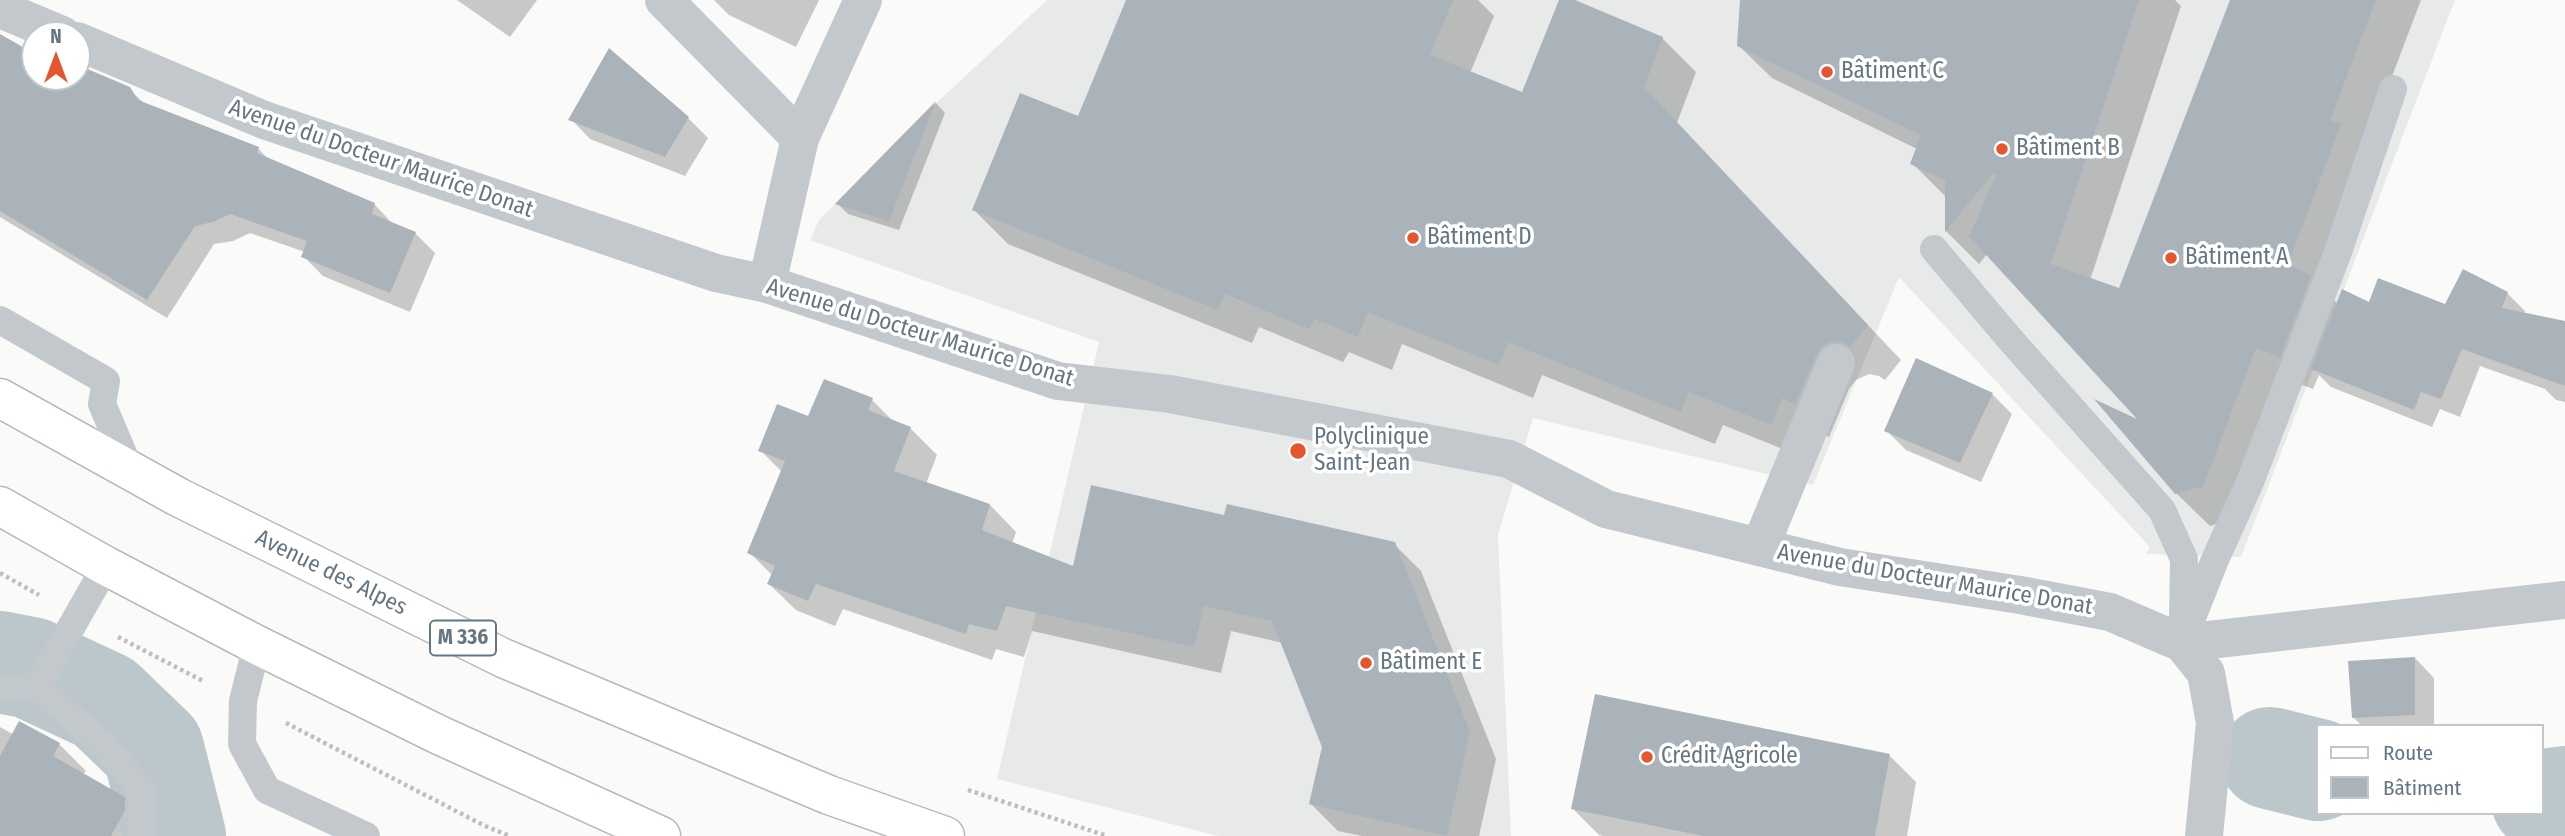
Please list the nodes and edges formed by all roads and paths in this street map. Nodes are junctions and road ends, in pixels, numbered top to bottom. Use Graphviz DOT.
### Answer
graph roads {
  1 [pos="664,0"];
  2 [pos="863,0"];
  3 [pos="0,9"];
  4 [pos="29,21"];
  5 [pos="91,47"];
  6 [pos="2393,89"];
  7 [pos="800,138"];
  8 [pos="1934,249"];
  9 [pos="767,284"];
  10 [pos="0,320"];
  11 [pos="1836,363"];
  12 [pos="0,397"];
  13 [pos="130,470"];
  14 [pos="0,506"];
  15 [pos="1760,547"];
  16 [pos="106,566"];
  17 [pos="2565,600"];
  18 [pos="2182,643"];
  19 [pos="257,645"];
  20 [pos="37,687"];
  21 [pos="0,688"];
  22 [pos="961,787"];
  23 [pos="611,826"];
  24 [pos="142,836"];
  25 [pos="366,836"];
  26 [pos="661,836"];
  27 [pos="944,836"];
  28 [pos="1107,836"];
  29 [pos="2204,836"];
  1 -- 7 [label="street"];
  2 -- 7 [label="street"];
  3 -- 4 [label="street"];
  5 -- 9 [label="street, Avenue du Docteur Maurice Donat"];
  6 -- 18 [label="lane"];
  7 -- 9 [label="street"];
  8 -- 18 [label="lane"];
  9 -- 15 [label="street, Avenue du Docteur Maurice Donat"];
  10 -- 13 [label="lane"];
  11 -- 15 [label="street"];
  12 -- 13 [label="main road, Avenue des Alpes / M 336"];
  13 -- 27 [label="main road, Avenue des Alpes / M 336"];
  14 -- 16 [label="main road"];
  15 -- 18 [label="street, Avenue du Docteur Maurice Donat"];
  16 -- 19 [label="main road"];
  16 -- 20 [label="lane"];
  17 -- 18 [label="street, Avenue du Docteur Maurice Donat"];
  18 -- 29 [label="street"];
  19 -- 23 [label="main road"];
  19 -- 25 [label="lane"];
  20 -- 21 [label="lane"];
  20 -- 24 [label="lane"];
  22 -- 28 [label="path"];
  23 -- 26 [label="main road"];
}
